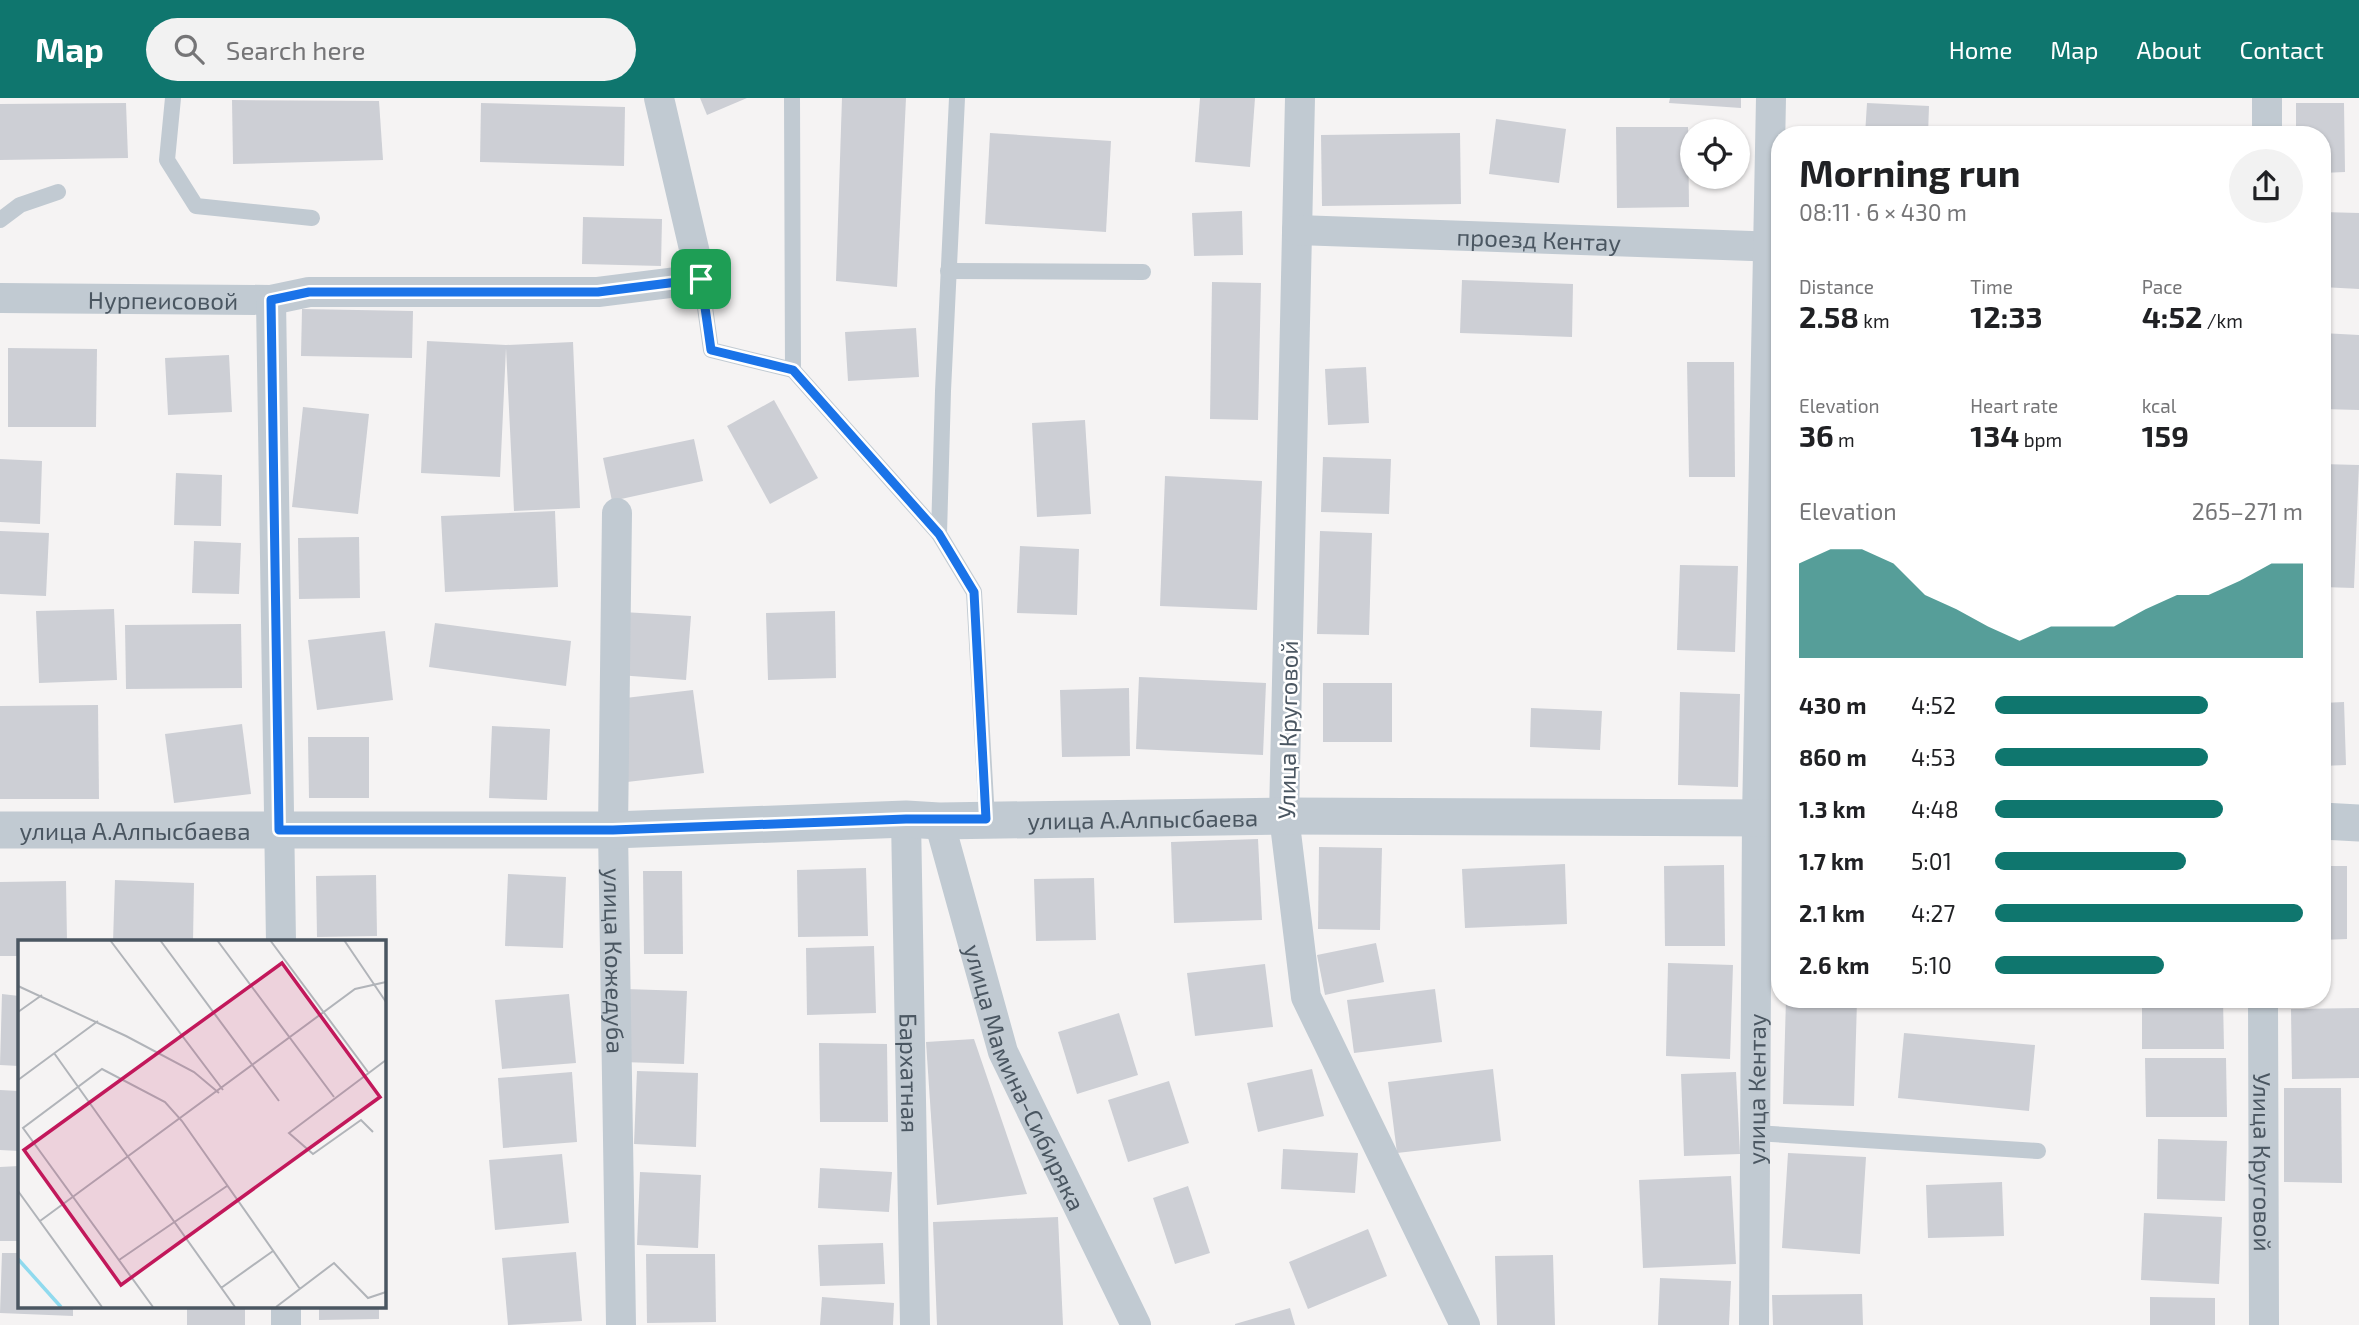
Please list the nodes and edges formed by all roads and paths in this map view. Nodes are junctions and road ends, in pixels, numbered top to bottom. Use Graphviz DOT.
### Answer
graph roads {
  1 [pos="173,98"];
  2 [pos="659,98"];
  3 [pos="792,98"];
  4 [pos="957,98"];
  5 [pos="1300,98"];
  6 [pos="1771,98"];
  7 [pos="2267,98"];
  8 [pos="1772,126"];
  9 [pos="2267,126"];
  10 [pos="58,192"];
  11 [pos="312,218"];
  12 [pos="0,220"];
  13 [pos="1297,230"];
  14 [pos="1771,247"];
  15 [pos="948,271"];
  16 [pos="1143,272"];
  17 [pos="701,279"];
  18 [pos="0,298"];
  19 [pos="271,300"];
  20 [pos="793,370"];
  21 [pos="617,513"];
  22 [pos="1771,532"];
  23 [pos="939,534"];
  24 [pos="1284,816"];
  25 [pos="1768,818"];
  26 [pos="986,819"];
  27 [pos="923,820"];
  28 [pos="2331,821"];
  29 [pos="2359,823"];
  30 [pos="0,830"];
  31 [pos="279,830"];
  32 [pos="613,830"];
  33 [pos="281,940"];
  34 [pos="2263,1008"];
  35 [pos="1755,1133"];
  36 [pos="2038,1151"];
  37 [pos="621,1325"];
  38 [pos="915,1325"];
  39 [pos="1136,1325"];
  40 [pos="1465,1325"];
  41 [pos="1754,1325"];
  42 [pos="2264,1325"];
  1 -- 11 [label="lane"];
  2 -- 17 [label="street"];
  3 -- 20 [label="lane"];
  4 -- 15 [label="lane"];
  5 -- 13 [label="street, Улица Круговой"];
  6 -- 8 [label="street, улица Кентау"];
  7 -- 9 [label="street"];
  10 -- 12 [label="lane"];
  13 -- 14 [label="street, проезд Кентау"];
  13 -- 24 [label="street, Улица Круговой"];
  15 -- 16 [label="lane"];
  15 -- 23 [label="lane"];
  17 -- 19 [label="street, Нурпеисовой"];
  17 -- 20 [label="lane"];
  18 -- 19 [label="street, Нурпеисовой"];
  19 -- 31 [label="street"];
  20 -- 23 [label="lane"];
  21 -- 32 [label="street, улица Кожедуба"];
  22 -- 25 [label="street, улица Кентау"];
  23 -- 26 [label="lane"];
  24 -- 25 [label="street, улица А.Алпысбаева"];
  24 -- 26 [label="street, улица А.Алпысбаева"];
  24 -- 40 [label="street, Улица Круговой"];
  25 -- 35 [label="street, улица Кентау"];
  26 -- 27 [label="street, улица А.Алпысбаева"];
  27 -- 32 [label="street, улица А.Алпысбаева"];
  27 -- 38 [label="street, Бархатная"];
  27 -- 39 [label="street, улица Мамина-Сибиряка"];
  28 -- 29 [label="street"];
  30 -- 31 [label="street, улица А.Алпысбаева"];
  31 -- 32 [label="street, улица А.Алпысбаева"];
  31 -- 33 [label="street"];
  32 -- 37 [label="street, улица Кожедуба"];
  34 -- 42 [label="street, Улица Круговой"];
  35 -- 36 [label="lane"];
  35 -- 41 [label="street, улица Кентау"];
}
